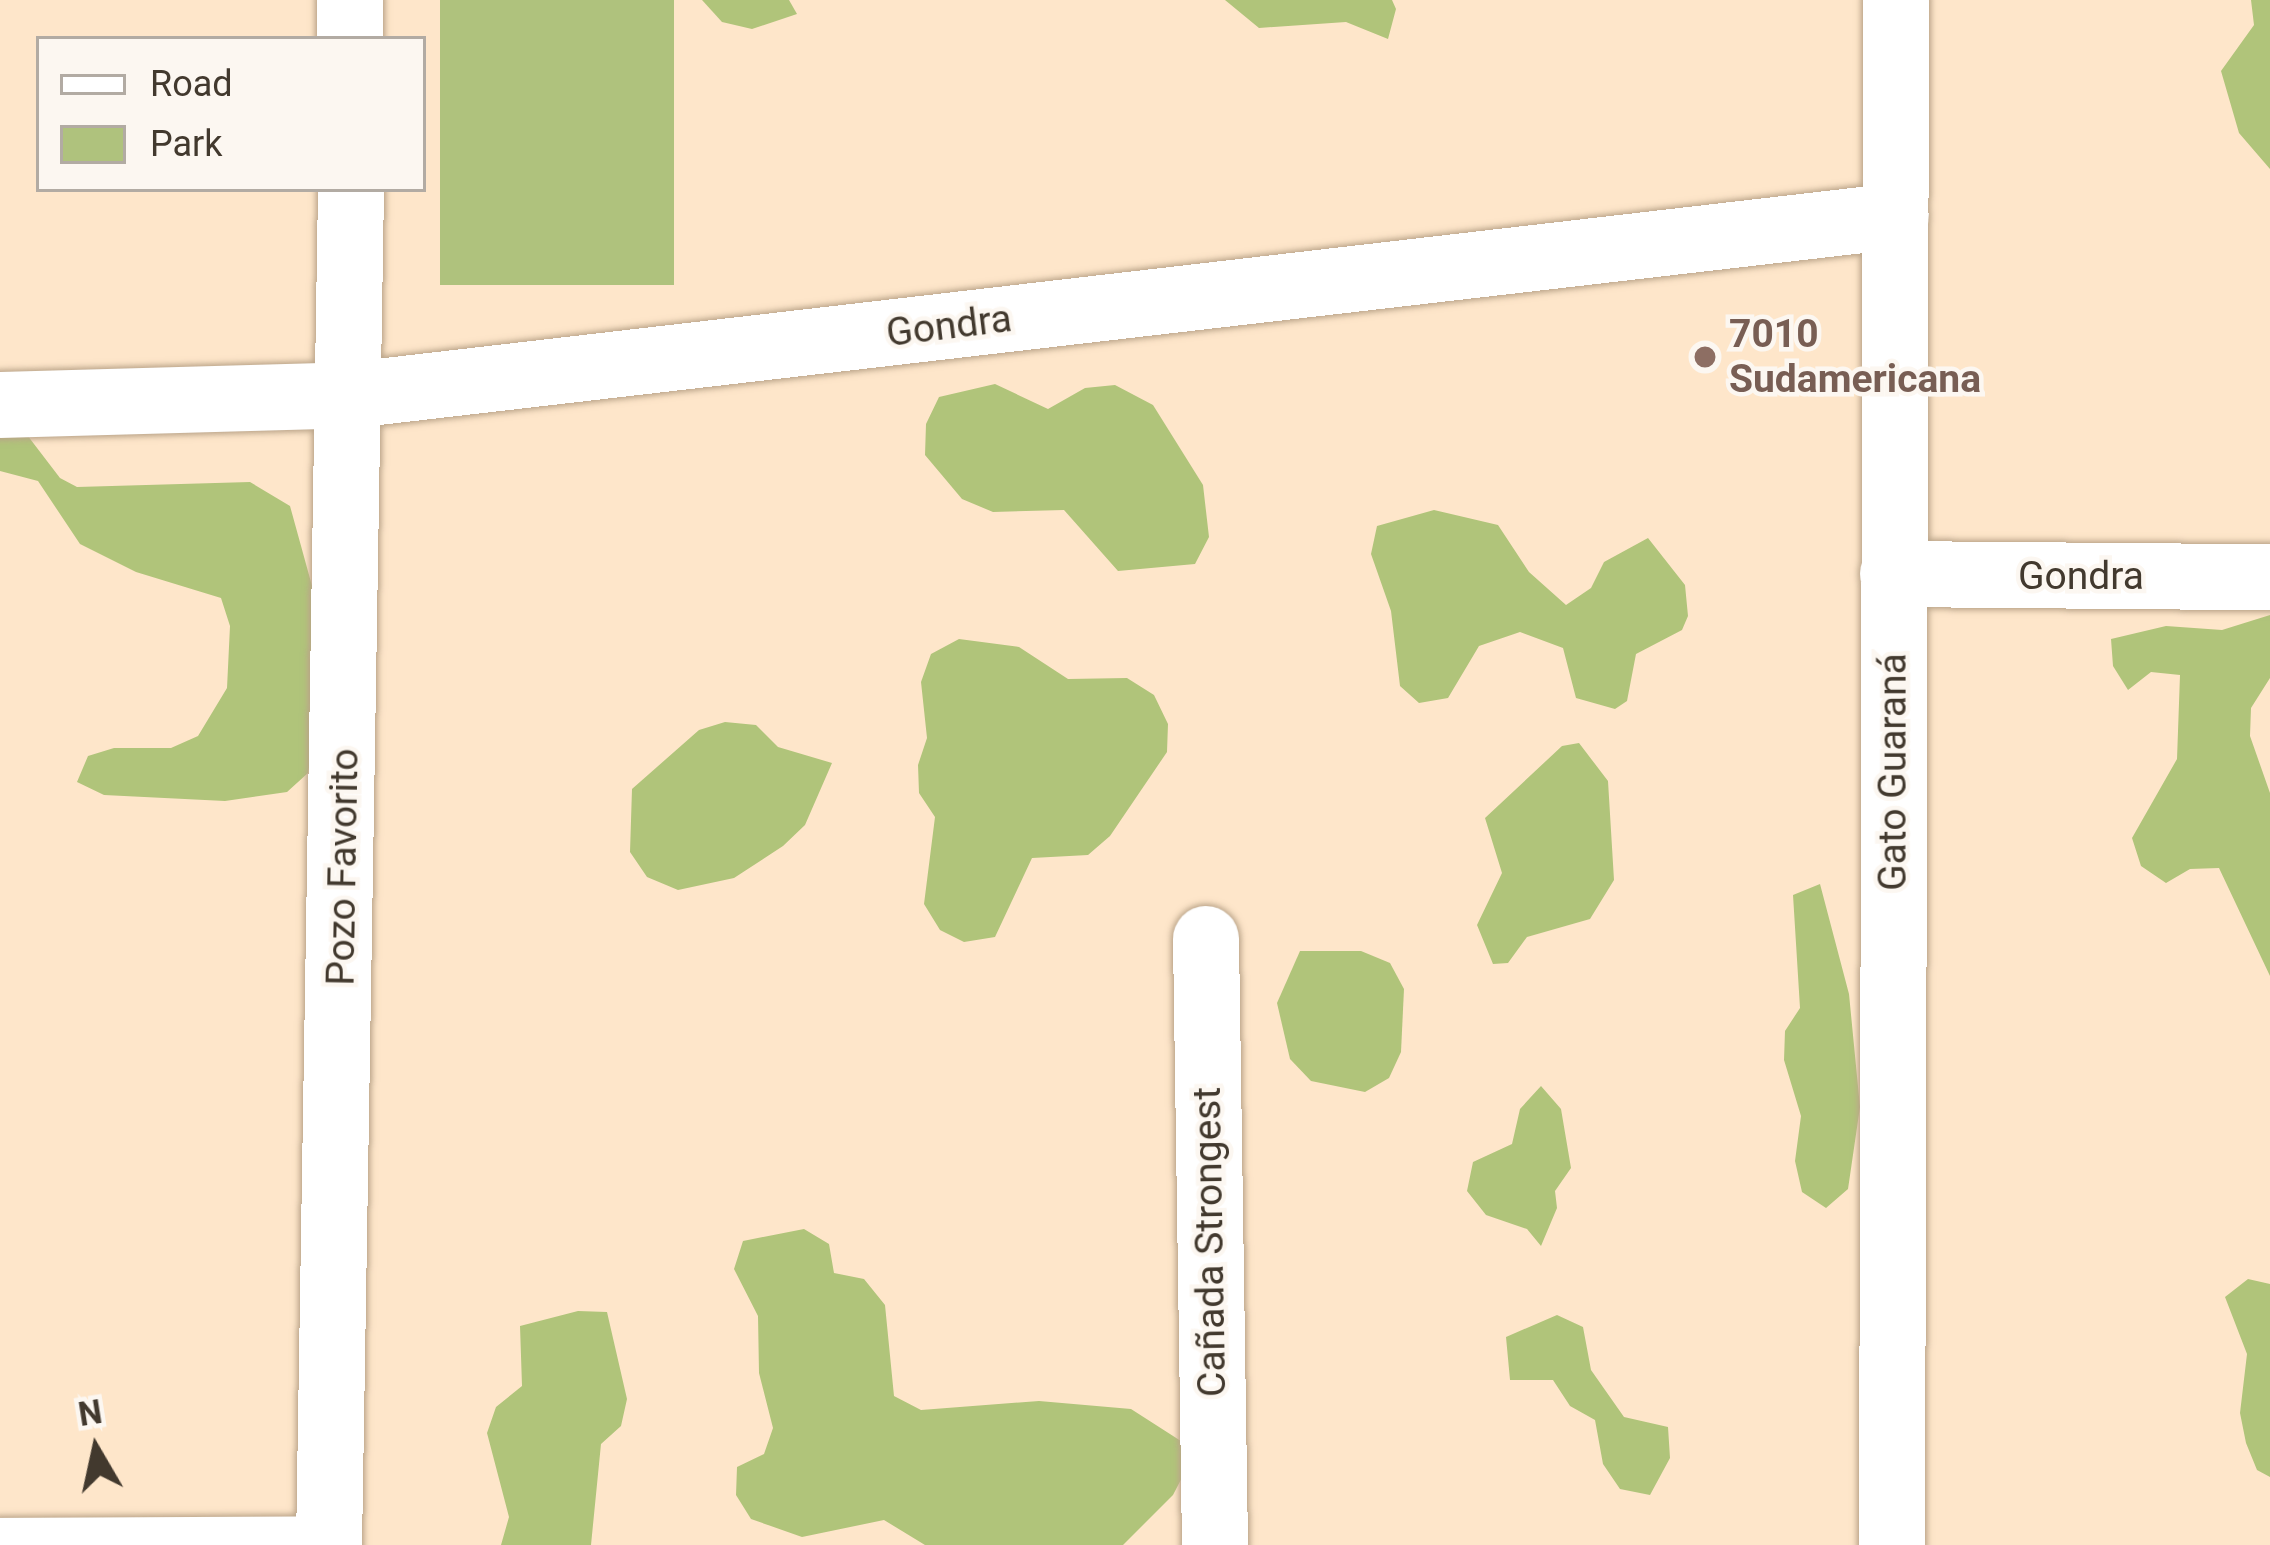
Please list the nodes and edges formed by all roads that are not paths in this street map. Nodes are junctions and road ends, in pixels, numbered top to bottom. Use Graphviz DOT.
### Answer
graph roads {
  1 [pos="350,0"];
  2 [pos="1895,0"];
  3 [pos="350,36"];
  4 [pos="351,192"];
  5 [pos="1896,216"];
  6 [pos="352,394"];
  7 [pos="0,405"];
  8 [pos="1893,574"];
  9 [pos="2270,577"];
  10 [pos="1206,939"];
  11 [pos="0,1536"];
  12 [pos="330,1540"];
  13 [pos="1215,1545"];
  14 [pos="1892,1545"];
  1 -- 3 [label="street"];
  2 -- 5 [label="street, Gato Guaraná"];
  4 -- 6 [label="street, Pozo Favorito"];
  5 -- 6 [label="street, Gondra"];
  5 -- 8 [label="street, Gato Guaraná"];
  6 -- 7 [label="street, Gondra"];
  6 -- 12 [label="street, Pozo Favorito"];
  8 -- 9 [label="street, Gondra"];
  8 -- 14 [label="street, Gato Guaraná"];
  10 -- 13 [label="street, Cañada Strongest"];
  11 -- 12 [label="lane"];
}
